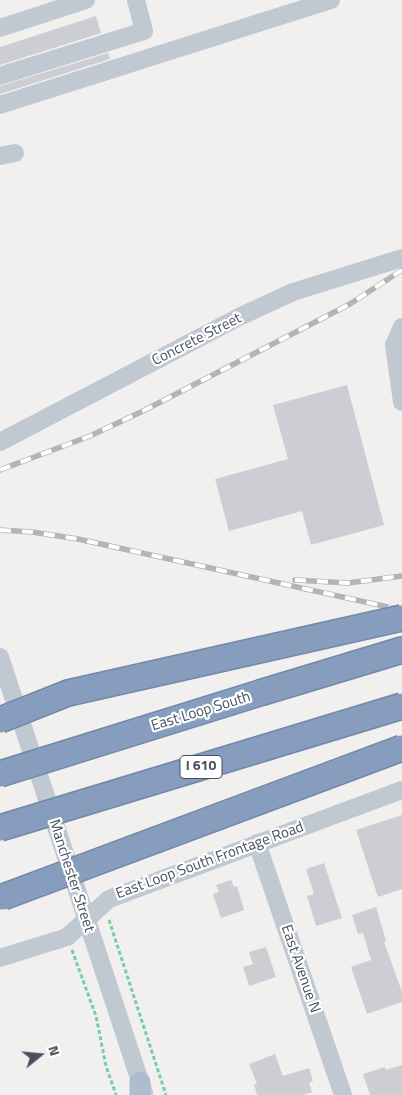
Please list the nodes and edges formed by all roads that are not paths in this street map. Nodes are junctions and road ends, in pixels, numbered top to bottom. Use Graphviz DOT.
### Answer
graph roads {
  1 [pos="86,0"];
  2 [pos="136,0"];
  3 [pos="331,0"];
  4 [pos="39,7"];
  5 [pos="0,28"];
  6 [pos="0,76"];
  7 [pos="0,105"];
  8 [pos="402,258"];
  9 [pos="402,327"];
  10 [pos="402,402"];
  11 [pos="0,442"];
  12 [pos="402,618"];
  13 [pos="402,650"];
  14 [pos="0,657"];
  15 [pos="4,685"];
  16 [pos="402,706"];
  17 [pos="0,720"];
  18 [pos="402,748"];
  19 [pos="0,774"];
  20 [pos="402,790"];
  21 [pos="0,828"];
  22 [pos="257,843"];
  23 [pos="2,897"];
  24 [pos="85,919"];
  25 [pos="0,958"];
  26 [pos="141,1091"];
  27 [pos="342,1095"];
  1 -- 4 [label="street"];
  2 -- 6 [label="street"];
  3 -- 7 [label="street"];
  4 -- 5 [label="street"];
  8 -- 11 [label="street, Concrete Street"];
  9 -- 10 [label="street"];
  12 -- 17 [label="highway, bridge"];
  13 -- 19 [label="highway, East Loop South, bridge"];
  14 -- 15 [label="street, Manchester Street"];
  15 -- 24 [label="street, Manchester Street"];
  16 -- 21 [label="highway, I 610, bridge"];
  18 -- 23 [label="highway, bridge"];
  20 -- 22 [label="street, East Loop South Frontage Road"];
  22 -- 24 [label="street, East Loop South Frontage Road"];
  22 -- 27 [label="street, East Avenue N"];
  24 -- 25 [label="street, East Loop South Frontage Road"];
  24 -- 26 [label="street, Manchester Street"];
}
